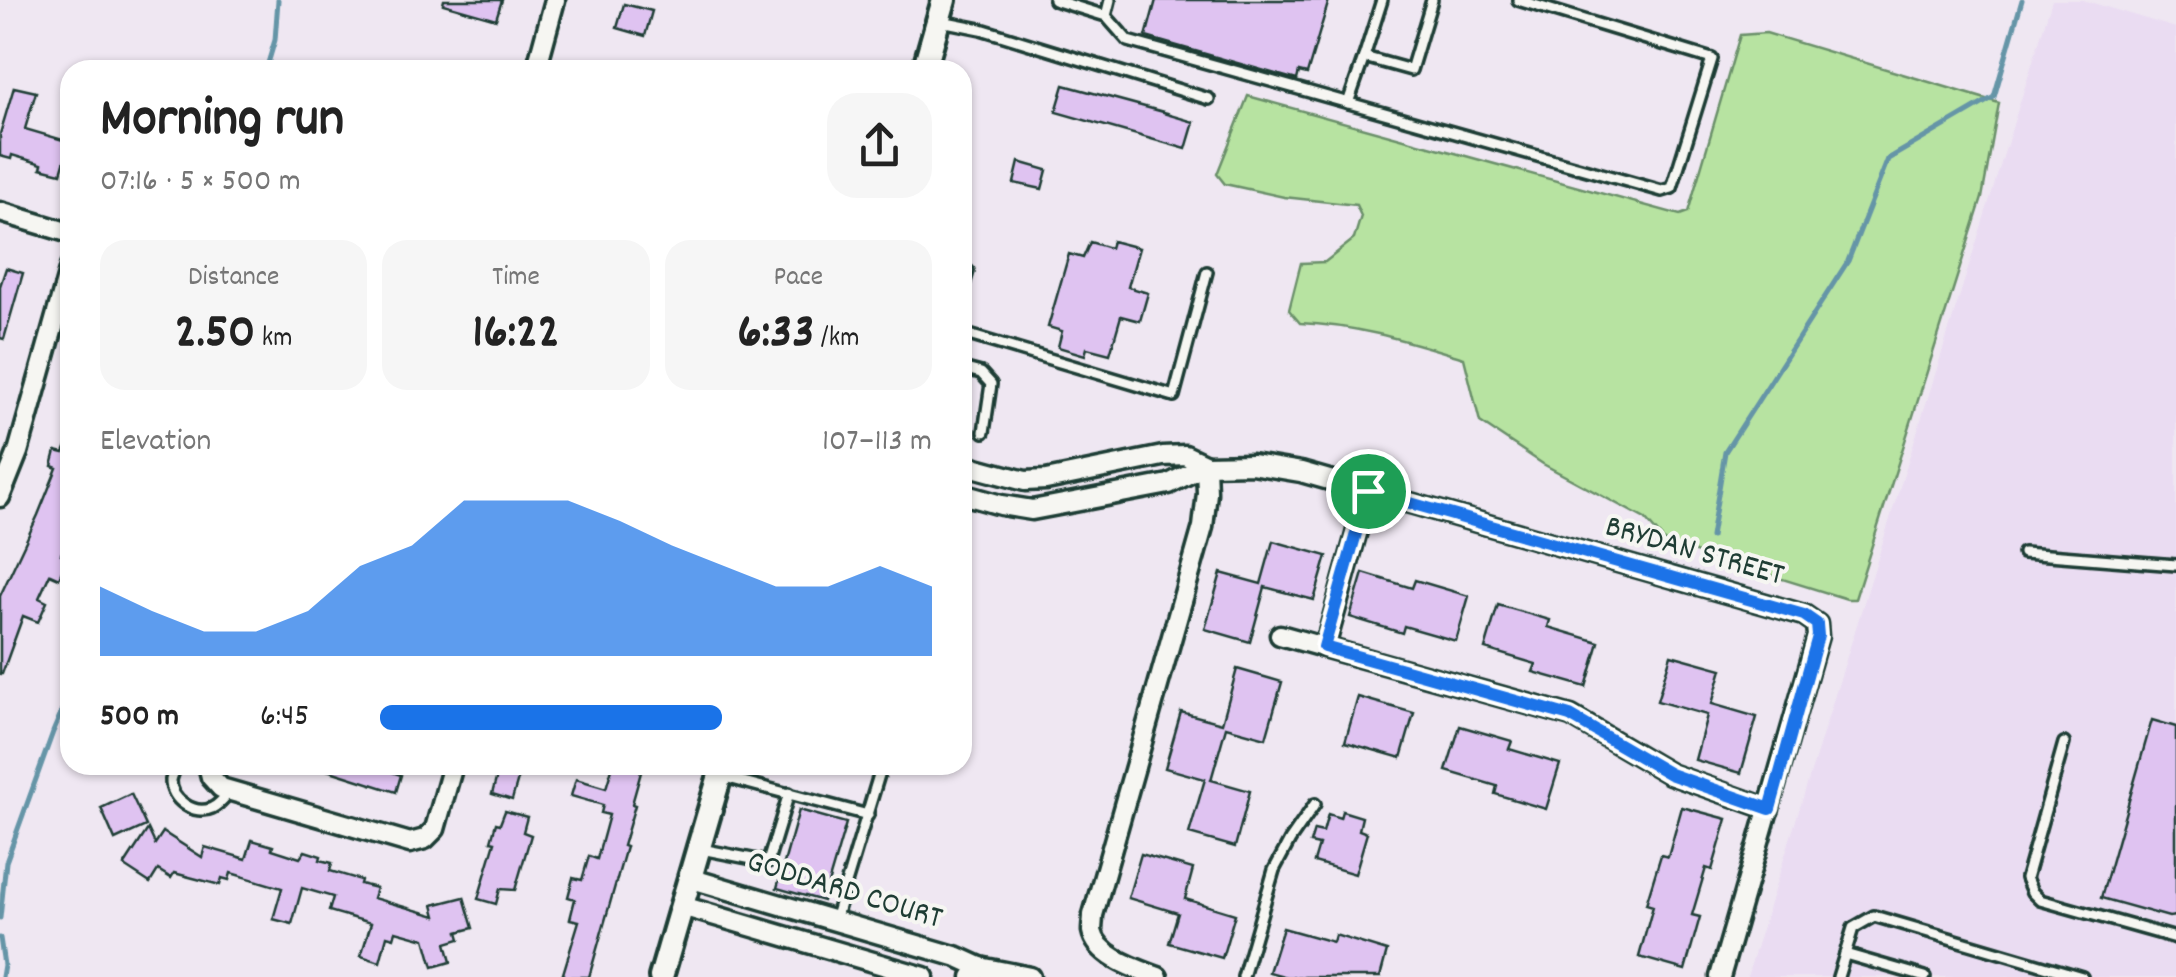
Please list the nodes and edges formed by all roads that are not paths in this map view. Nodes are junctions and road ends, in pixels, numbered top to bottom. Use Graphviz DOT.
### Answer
graph roads {
  1 [pos="556,0"];
  2 [pos="1054,0"];
  3 [pos="1110,0"];
  4 [pos="1382,0"];
  5 [pos="1432,0"];
  6 [pos="1518,0"];
  7 [pos="942,10"];
  8 [pos="1106,16"];
  9 [pos="1364,57"];
  10 [pos="539,60"];
  11 [pos="927,60"];
  12 [pos="1209,100"];
  13 [pos="1348,103"];
  14 [pos="0,212"];
  15 [pos="60,230"];
  16 [pos="1208,272"];
  17 [pos="60,303"];
  18 [pos="972,335"];
  19 [pos="972,371"];
  20 [pos="984,432"];
  21 [pos="1206,465"];
  22 [pos="972,467"];
  23 [pos="5,471"];
  24 [pos="1368,491"];
  25 [pos="0,497"];
  26 [pos="972,497"];
  27 [pos="2022,553"];
  28 [pos="2176,566"];
  29 [pos="1280,634"];
  30 [pos="1324,647"];
  31 [pos="2064,743"];
  32 [pos="173,775"];
  33 [pos="212,775"];
  34 [pos="450,775"];
  35 [pos="720,775"];
  36 [pos="736,775"];
  37 [pos="879,775"];
  38 [pos="230,791"];
  39 [pos="789,792"];
  40 [pos="1315,804"];
  41 [pos="1770,809"];
  42 [pos="868,815"];
  43 [pos="698,848"];
  44 [pos="689,878"];
  45 [pos="682,906"];
  46 [pos="834,922"];
  47 [pos="2176,938"];
  48 [pos="1846,954"];
  49 [pos="975,973"];
  50 [pos="661,977"];
  51 [pos="924,977"];
  52 [pos="1030,977"];
  53 [pos="1158,977"];
  54 [pos="1244,977"];
  55 [pos="1720,977"];
  56 [pos="1838,977"];
  57 [pos="1926,977"];
  58 [pos="2082,977"];
  1 -- 10 [label="street"];
  2 -- 8 [label="lane"];
  3 -- 8 [label="lane"];
  4 -- 9 [label="lane"];
  5 -- 9 [label="lane"];
  6 -- 13 [label="lane"];
  7 -- 11 [label="main road"];
  7 -- 12 [label="lane"];
  8 -- 13 [label="lane"];
  9 -- 13 [label="lane"];
  14 -- 15 [label="street"];
  16 -- 18 [label="lane"];
  17 -- 23 [label="street"];
  19 -- 20 [label="lane"];
  21 -- 22 [label="street, BRYDAN STREET"];
  21 -- 24 [label="street, BRYDAN STREET"];
  21 -- 26 [label="street, BRYDAN STREET"];
  21 -- 53 [label="street"];
  23 -- 25 [label="street"];
  24 -- 30 [label="street"];
  24 -- 41 [label="street, BRYDAN STREET"];
  27 -- 28 [label="lane"];
  29 -- 30 [label="street"];
  30 -- 41 [label="street"];
  31 -- 47 [label="lane"];
  32 -- 38 [label="lane"];
  33 -- 38 [label="street"];
  34 -- 38 [label="street"];
  35 -- 43 [label="main road"];
  36 -- 39 [label="lane"];
  37 -- 42 [label="lane"];
  39 -- 42 [label="lane"];
  39 -- 43 [label="lane"];
  40 -- 54 [label="lane"];
  41 -- 55 [label="street, BRYDAN STREET"];
  42 -- 46 [label="lane"];
  43 -- 44 [label="main road"];
  44 -- 45 [label="main road"];
  44 -- 46 [label="street, GODDARD COURT"];
  45 -- 50 [label="main road"];
  45 -- 51 [label="street, GODDARD COURT"];
  46 -- 49 [label="street, GODDARD COURT"];
  48 -- 56 [label="lane"];
  48 -- 57 [label="lane"];
  48 -- 58 [label="lane"];
  49 -- 52 [label="street, GODDARD COURT"];
}
